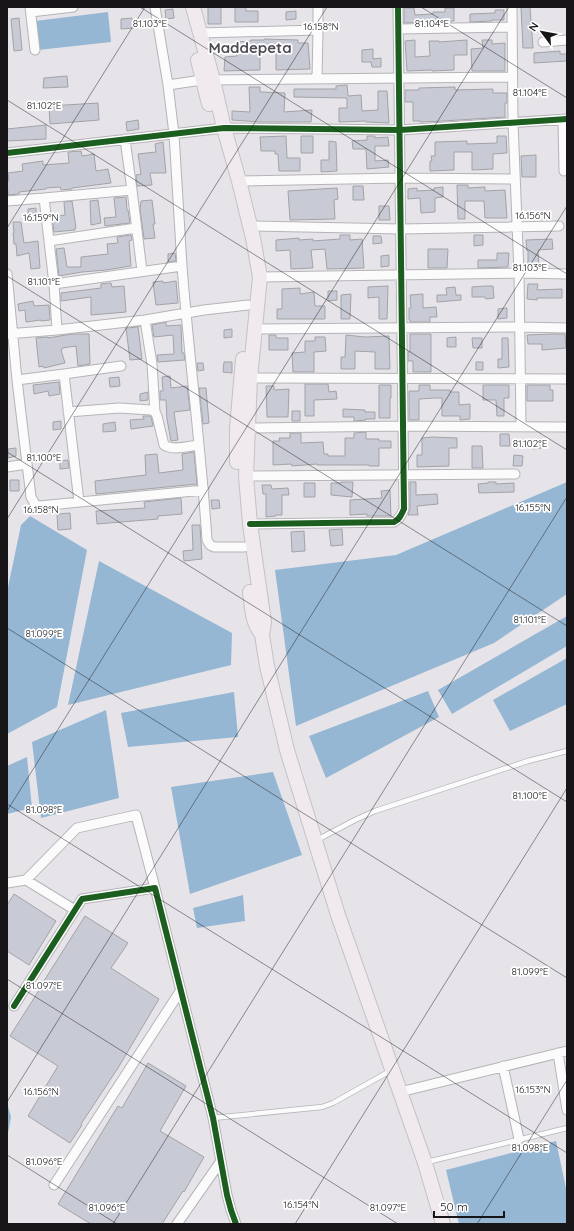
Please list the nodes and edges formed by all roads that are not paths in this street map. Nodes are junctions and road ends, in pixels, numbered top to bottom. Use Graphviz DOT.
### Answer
graph roads {
  1 [pos="73,7"];
  2 [pos="155,7"];
  3 [pos="185,7"];
  4 [pos="193,7"];
  5 [pos="318,7"];
  6 [pos="398,7"];
  7 [pos="512,7"];
  8 [pos="30,10"];
  9 [pos="512,27"];
  10 [pos="399,29"];
  11 [pos="318,30"];
  12 [pos="200,33"];
  13 [pos="567,40"];
  14 [pos="543,42"];
  15 [pos="35,50"];
  16 [pos="512,77"];
  17 [pos="317,79"];
  18 [pos="400,79"];
  19 [pos="202,81"];
  20 [pos="171,85"];
  21 [pos="565,119"];
  22 [pos="513,122"];
  23 [pos="220,129"];
  24 [pos="400,130"];
  25 [pos="177,133"];
  26 [pos="125,139"];
  27 [pos="7,153"];
  28 [pos="564,171"];
  29 [pos="401,178"];
  30 [pos="515,179"];
  31 [pos="239,182"];
  32 [pos="132,190"];
  33 [pos="44,198"];
  34 [pos="7,201"];
  35 [pos="250,226"];
  36 [pos="559,226"];
  37 [pos="517,227"];
  38 [pos="136,228"];
  39 [pos="401,229"];
  40 [pos="49,241"];
  41 [pos="182,266"];
  42 [pos="142,271"];
  43 [pos="519,273"];
  44 [pos="7,274"];
  45 [pos="567,274"];
  46 [pos="402,276"];
  47 [pos="260,277"];
  48 [pos="54,284"];
  49 [pos="8,290"];
  50 [pos="248,305"];
  51 [pos="186,313"];
  52 [pos="145,320"];
  53 [pos="519,327"];
  54 [pos="402,328"];
  55 [pos="567,328"];
  56 [pos="256,329"];
  57 [pos="57,330"];
  58 [pos="10,334"];
  59 [pos="121,366"];
  60 [pos="64,374"];
  61 [pos="250,378"];
  62 [pos="403,378"];
  63 [pos="519,378"];
  64 [pos="567,379"];
  65 [pos="17,380"];
  66 [pos="68,412"];
  67 [pos="155,412"];
  68 [pos="403,426"];
  69 [pos="521,426"];
  70 [pos="567,426"];
  71 [pos="247,428"];
  72 [pos="199,445"];
  73 [pos="27,464"];
  74 [pos="7,467"];
  75 [pos="515,474"];
  76 [pos="404,475"];
  77 [pos="246,476"];
  78 [pos="204,490"];
  79 [pos="79,502"];
  80 [pos="250,524"];
  81 [pos="244,547"];
  82 [pos="262,635"];
  83 [pos="567,751"];
  84 [pos="315,840"];
  85 [pos="26,880"];
  86 [pos="7,883"];
  87 [pos="155,888"];
  88 [pos="75,910"];
  89 [pos="181,990"];
  90 [pos="14,1006"];
  91 [pos="562,1052"];
  92 [pos="503,1066"];
  93 [pos="392,1070"];
  94 [pos="400,1092"];
  95 [pos="567,1110"];
  96 [pos="217,1117"];
  97 [pos="567,1128"];
  98 [pos="519,1140"];
  99 [pos="221,1161"];
  100 [pos="425,1163"];
  101 [pos="54,1185"];
  102 [pos="177,1224"];
  103 [pos="236,1224"];
  104 [pos="443,1224"];
  1 -- 8 [label="street"];
  2 -- 20 [label="street"];
  3 -- 19 [label="main road"];
  4 -- 12 [label="main road"];
  5 -- 11 [label="street"];
  6 -- 10 [label="street"];
  7 -- 9 [label="street"];
  8 -- 15 [label="street"];
  9 -- 10 [label="street"];
  9 -- 16 [label="street"];
  10 -- 18 [label="street"];
  11 -- 12 [label="street"];
  11 -- 17 [label="street"];
  12 -- 19 [label="main road"];
  13 -- 14 [label="street"];
  16 -- 18 [label="street"];
  16 -- 22 [label="street"];
  17 -- 18 [label="street"];
  17 -- 19 [label="street"];
  18 -- 24 [label="street"];
  19 -- 20 [label="street"];
  19 -- 23 [label="main road"];
  20 -- 25 [label="street"];
  21 -- 22 [label="street"];
  21 -- 28 [label="street"];
  22 -- 24 [label="street"];
  22 -- 30 [label="street"];
  23 -- 24 [label="street"];
  23 -- 25 [label="street"];
  23 -- 31 [label="main road"];
  23 -- 50 [label="main road"];
  24 -- 29 [label="street"];
  25 -- 26 [label="street"];
  25 -- 41 [label="street"];
  26 -- 27 [label="street"];
  26 -- 32 [label="street"];
  29 -- 30 [label="street"];
  29 -- 31 [label="street"];
  29 -- 39 [label="street"];
  30 -- 37 [label="street"];
  31 -- 35 [label="main road"];
  32 -- 33 [label="street"];
  32 -- 38 [label="street"];
  33 -- 34 [label="street"];
  33 -- 40 [label="street"];
  35 -- 39 [label="street"];
  35 -- 47 [label="main road"];
  36 -- 37 [label="street"];
  37 -- 39 [label="street"];
  37 -- 43 [label="street"];
  38 -- 40 [label="street"];
  38 -- 42 [label="street"];
  39 -- 46 [label="street"];
  40 -- 48 [label="street"];
  41 -- 42 [label="street"];
  41 -- 51 [label="street"];
  42 -- 48 [label="street"];
  43 -- 45 [label="street"];
  43 -- 46 [label="street"];
  43 -- 53 [label="street"];
  44 -- 49 [label="street"];
  46 -- 47 [label="street"];
  46 -- 54 [label="street"];
  47 -- 56 [label="main road"];
  48 -- 57 [label="street"];
  49 -- 58 [label="street"];
  50 -- 51 [label="street"];
  50 -- 81 [label="main road"];
  51 -- 52 [label="street"];
  51 -- 72 [label="street"];
  52 -- 57 [label="street"];
  52 -- 67 [label="street"];
  53 -- 54 [label="street"];
  53 -- 55 [label="street"];
  53 -- 63 [label="street"];
  54 -- 56 [label="street"];
  54 -- 62 [label="street"];
  56 -- 61 [label="main road"];
  57 -- 58 [label="street"];
  58 -- 65 [label="street"];
  59 -- 60 [label="street"];
  60 -- 65 [label="street"];
  60 -- 66 [label="street"];
  61 -- 62 [label="street"];
  61 -- 71 [label="main road"];
  62 -- 63 [label="street"];
  62 -- 68 [label="street"];
  63 -- 64 [label="street"];
  63 -- 69 [label="street"];
  65 -- 73 [label="street"];
  66 -- 67 [label="street"];
  66 -- 79 [label="street"];
  67 -- 72 [label="street"];
  68 -- 69 [label="street"];
  68 -- 71 [label="street"];
  68 -- 76 [label="street"];
  69 -- 70 [label="street"];
  71 -- 77 [label="main road"];
  72 -- 78 [label="street"];
  73 -- 74 [label="street"];
  73 -- 79 [label="street"];
  75 -- 76 [label="street"];
  76 -- 77 [label="street"];
  76 -- 80 [label="street"];
  77 -- 80 [label="main road"];
  78 -- 79 [label="street"];
  78 -- 81 [label="street"];
  80 -- 82 [label="main road"];
  81 -- 82 [label="main road"];
  82 -- 84 [label="main road"];
  83 -- 84 [label="lane"];
  84 -- 93 [label="main road"];
  85 -- 86 [label="street"];
  85 -- 87 [label="street"];
  85 -- 88 [label="street"];
  87 -- 88 [label="street"];
  87 -- 89 [label="street"];
  88 -- 90 [label="street"];
  89 -- 96 [label="street"];
  89 -- 101 [label="street"];
  91 -- 92 [label="street"];
  91 -- 95 [label="street"];
  92 -- 94 [label="street"];
  92 -- 98 [label="street"];
  93 -- 94 [label="main road"];
  93 -- 96 [label="lane"];
  94 -- 100 [label="main road"];
  96 -- 99 [label="street"];
  97 -- 98 [label="lane"];
  98 -- 100 [label="lane"];
  99 -- 102 [label="street"];
  99 -- 103 [label="street"];
  100 -- 104 [label="main road"];
}
